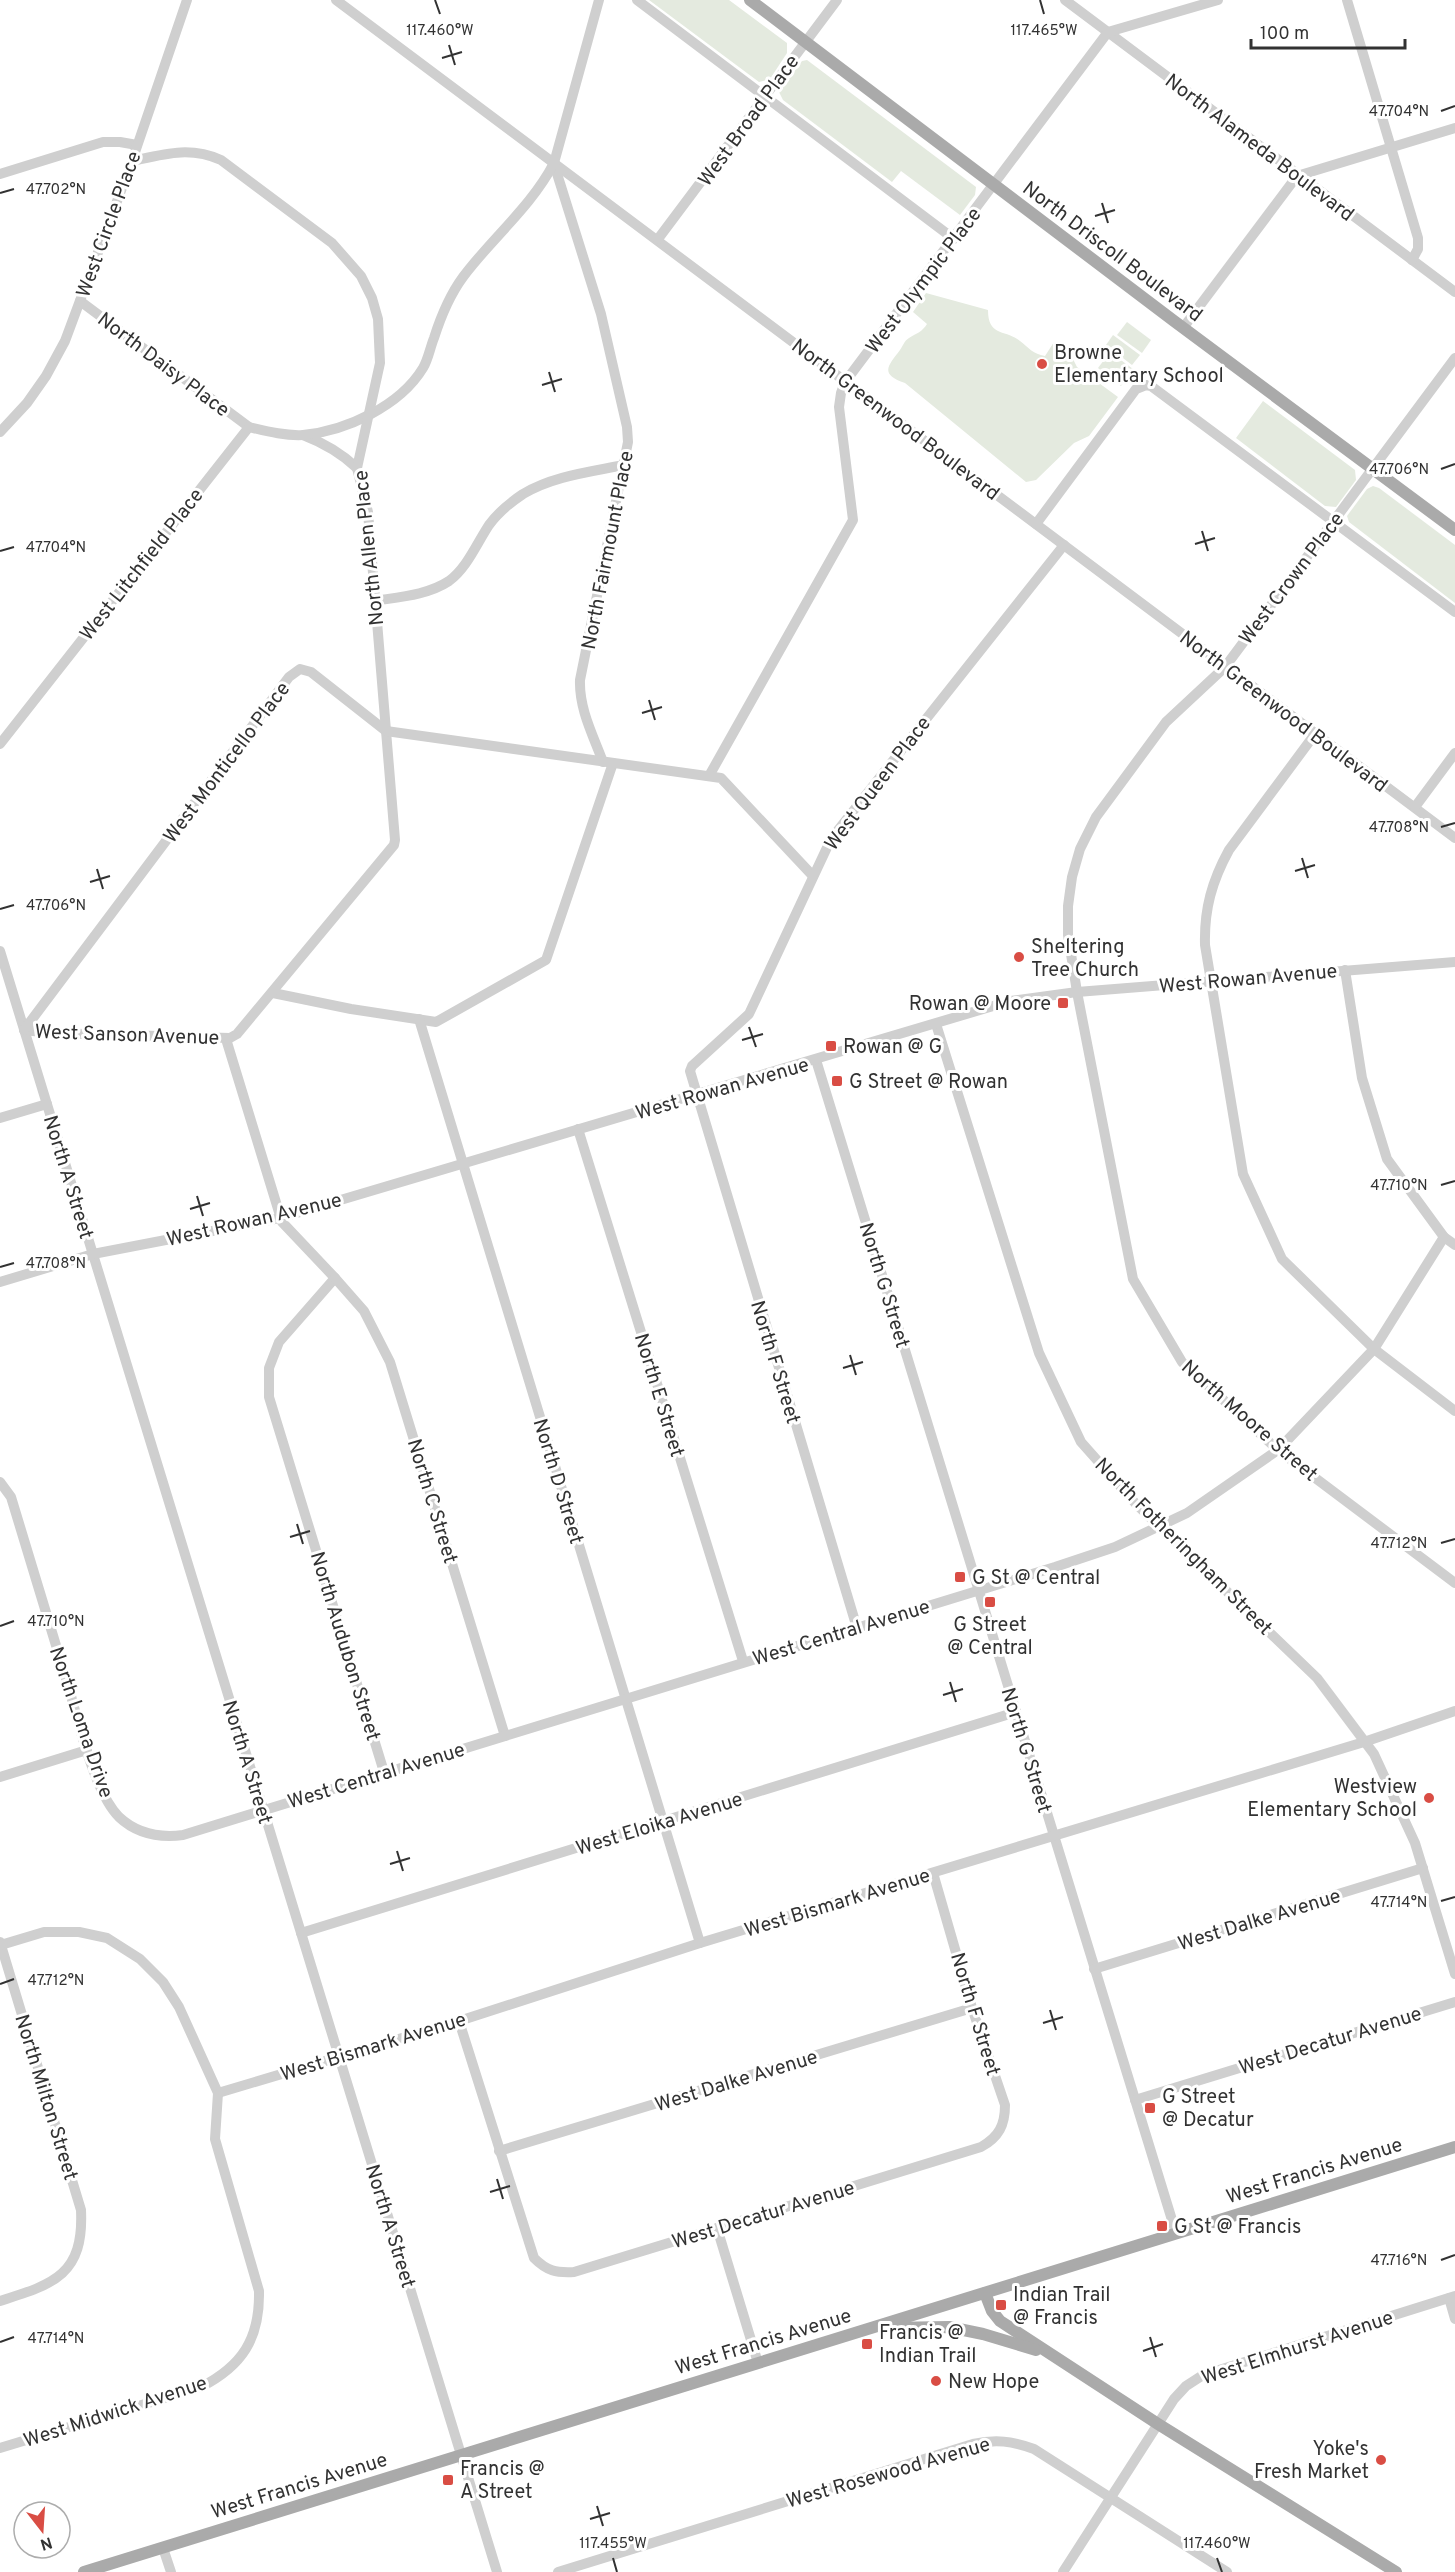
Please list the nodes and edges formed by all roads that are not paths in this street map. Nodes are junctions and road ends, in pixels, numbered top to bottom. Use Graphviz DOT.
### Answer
graph roads {
  1 [pos="187,0"];
  2 [pos="336,0"];
  3 [pos="599,0"];
  4 [pos="636,0"];
  5 [pos="750,0"];
  6 [pos="837,0"];
  7 [pos="1065,0"];
  8 [pos="1218,0"];
  9 [pos="1347,0"];
  10 [pos="1108,32"];
  11 [pos="806,42"];
  12 [pos="767,96"];
  13 [pos="1455,128"];
  14 [pos="137,145"];
  15 [pos="1391,147"];
  16 [pos="132,161"];
  17 [pos="554,163"];
  18 [pos="0,174"];
  19 [pos="1297,176"];
  20 [pos="994,186"];
  21 [pos="954,239"];
  22 [pos="658,240"];
  23 [pos="1412,260"];
  24 [pos="1455,292"];
  25 [pos="80,301"];
  26 [pos="1183,328"];
  27 [pos="1455,358"];
  28 [pos="845,382"];
  29 [pos="369,415"];
  30 [pos="249,427"];
  31 [pos="0,432"];
  32 [pos="303,435"];
  33 [pos="624,465"];
  34 [pos="357,468"];
  35 [pos="1373,468"];
  36 [pos="1334,522"];
  37 [pos="1036,524"];
  38 [pos="1455,530"];
  39 [pos="1064,545"];
  40 [pos="375,601"];
  41 [pos="1455,612"];
  42 [pos="1225,667"];
  43 [pos="387,731"];
  44 [pos="1315,734"];
  45 [pos="0,744"];
  46 [pos="1455,753"];
  47 [pos="608,763"];
  48 [pos="709,776"];
  49 [pos="1414,807"];
  50 [pos="1455,838"];
  51 [pos="813,876"];
  52 [pos="0,953"];
  53 [pos="1455,962"];
  54 [pos="1345,970"];
  55 [pos="1211,981"];
  56 [pos="1077,992"];
  57 [pos="273,993"];
  58 [pos="419,1019"];
  59 [pos="936,1024"];
  60 [pos="24,1030"];
  61 [pos="228,1039"];
  62 [pos="816,1060"];
  63 [pos="696,1096"];
  64 [pos="47,1104"];
  65 [pos="0,1118"];
  66 [pos="578,1129"];
  67 [pos="463,1164"];
  68 [pos="280,1218"];
  69 [pos="1444,1237"];
  70 [pos="1455,1245"];
  71 [pos="93,1254"];
  72 [pos="335,1278"];
  73 [pos="0,1282"];
  74 [pos="1374,1349"];
  75 [pos="1455,1411"];
  76 [pos="1278,1450"];
  77 [pos="0,1482"];
  78 [pos="1161,1526"];
  79 [pos="1455,1583"];
  80 [pos="978,1590"];
  81 [pos="857,1628"];
  82 [pos="742,1661"];
  83 [pos="625,1697"];
  84 [pos="1455,1711"];
  85 [pos="1016,1712"];
  86 [pos="505,1736"];
  87 [pos="1364,1742"];
  88 [pos="87,1750"];
  89 [pos="384,1772"];
  90 [pos="0,1777"];
  91 [pos="262,1810"];
  92 [pos="663,1822"];
  93 [pos="1054,1836"];
  94 [pos="1423,1868"];
  95 [pos="933,1873"];
  96 [pos="301,1933"];
  97 [pos="700,1943"];
  98 [pos="1,1944"];
  99 [pos="1094,1969"];
  100 [pos="1455,1974"];
  101 [pos="1455,2002"];
  102 [pos="972,2008"];
  103 [pos="459,2021"];
  104 [pos="339,2056"];
  105 [pos="218,2093"];
  106 [pos="1135,2100"];
  107 [pos="981,2147"];
  108 [pos="1455,2147"];
  109 [pos="499,2151"];
  110 [pos="717,2228"];
  111 [pos="1176,2233"];
  112 [pos="985,2293"];
  113 [pos="1452,2297"];
  114 [pos="0,2301"];
  115 [pos="1455,2319"];
  116 [pos="869,2328"];
  117 [pos="1048,2354"];
  118 [pos="758,2363"];
  119 [pos="1158,2424"];
  120 [pos="0,2448"];
  121 [pos="462,2455"];
  122 [pos="1111,2499"];
  123 [pos="163,2547"];
  124 [pos="84,2572"];
  125 [pos="171,2572"];
  126 [pos="498,2572"];
  127 [pos="558,2572"];
  128 [pos="1063,2572"];
  129 [pos="1227,2572"];
  130 [pos="1396,2572"];
  1 -- 14 [label="street, West Circle Place"];
  2 -- 17 [label="street, North Greenwood Boulevard"];
  3 -- 17 [label="street"];
  4 -- 12 [label="street"];
  5 -- 11 [label="main road, North Driscoll Boulevard"];
  6 -- 11 [label="street, West Broad Place"];
  7 -- 10 [label="street, North Alameda Boulevard"];
  8 -- 10 [label="street"];
  9 -- 15 [label="street"];
  10 -- 19 [label="street, North Alameda Boulevard"];
  10 -- 20 [label="street, West Olympic Place"];
  11 -- 12 [label="street, West Broad Place"];
  11 -- 20 [label="main road, North Driscoll Boulevard"];
  12 -- 21 [label="street"];
  12 -- 22 [label="street, West Broad Place"];
  13 -- 15 [label="street"];
  14 -- 16 [label="street, West Circle Place"];
  14 -- 18 [label="street"];
  15 -- 19 [label="street"];
  15 -- 23 [label="street"];
  16 -- 25 [label="street, West Circle Place"];
  16 -- 29 [label="street, North Allen Place"];
  17 -- 22 [label="street, North Greenwood Boulevard"];
  17 -- 29 [label="street"];
  17 -- 33 [label="street, North Fairmount Place"];
  19 -- 23 [label="street, North Alameda Boulevard"];
  19 -- 26 [label="street"];
  20 -- 21 [label="street, West Olympic Place"];
  20 -- 26 [label="main road, North Driscoll Boulevard"];
  21 -- 28 [label="street, West Olympic Place"];
  22 -- 28 [label="street, North Greenwood Boulevard"];
  23 -- 24 [label="street, North Alameda Boulevard"];
  25 -- 30 [label="street, North Daisy Place"];
  25 -- 31 [label="street, West Circle Place"];
  26 -- 35 [label="main road, North Driscoll Boulevard"];
  27 -- 35 [label="street, West Crown Place"];
  28 -- 37 [label="street, North Greenwood Boulevard"];
  28 -- 48 [label="street, West Olympic Place"];
  29 -- 32 [label="street"];
  29 -- 34 [label="street, North Allen Place"];
  30 -- 32 [label="street"];
  30 -- 45 [label="street, West Litchfield Place"];
  32 -- 34 [label="street"];
  33 -- 40 [label="street"];
  33 -- 47 [label="street, North Fairmount Place"];
  34 -- 40 [label="street, North Allen Place"];
  35 -- 36 [label="street, West Crown Place"];
  35 -- 38 [label="main road, North Driscoll Boulevard"];
  36 -- 37 [label="street"];
  36 -- 41 [label="street"];
  36 -- 42 [label="street, West Crown Place"];
  37 -- 39 [label="street, North Greenwood Boulevard"];
  39 -- 42 [label="street, North Greenwood Boulevard"];
  39 -- 51 [label="street, West Queen Place"];
  40 -- 43 [label="street, North Allen Place"];
  42 -- 44 [label="street, North Greenwood Boulevard"];
  42 -- 56 [label="street, West Crown Place"];
  43 -- 47 [label="street, West Monticello Place"];
  43 -- 57 [label="street, North Allen Place"];
  43 -- 60 [label="street, West Monticello Place"];
  44 -- 49 [label="street, North Greenwood Boulevard"];
  44 -- 55 [label="street"];
  46 -- 49 [label="street"];
  47 -- 48 [label="street, West Monticello Place"];
  47 -- 58 [label="street"];
  48 -- 51 [label="street"];
  49 -- 50 [label="street, North Greenwood Boulevard"];
  51 -- 63 [label="street, West Queen Place"];
  52 -- 60 [label="street, North A Street"];
  53 -- 54 [label="street, West Rowan Avenue"];
  54 -- 55 [label="street, West Rowan Avenue"];
  54 -- 69 [label="street"];
  55 -- 56 [label="street, West Rowan Avenue"];
  55 -- 74 [label="street"];
  56 -- 59 [label="street, West Rowan Avenue"];
  56 -- 76 [label="street, North Moore Street"];
  57 -- 58 [label="street"];
  57 -- 61 [label="street, North Allen Place"];
  58 -- 67 [label="street, North D Street"];
  59 -- 62 [label="street, West Rowan Avenue"];
  59 -- 78 [label="street, North Fotheringham Street"];
  60 -- 61 [label="street, West Sanson Avenue"];
  60 -- 64 [label="street, North A Street"];
  61 -- 68 [label="street"];
  62 -- 63 [label="street, West Rowan Avenue"];
  62 -- 80 [label="street, North G Street"];
  63 -- 66 [label="street, West Rowan Avenue"];
  63 -- 81 [label="street, North F Street"];
  64 -- 65 [label="street"];
  64 -- 71 [label="street, North A Street"];
  66 -- 67 [label="street, West Rowan Avenue"];
  66 -- 82 [label="street, North E Street"];
  67 -- 68 [label="street, West Rowan Avenue"];
  67 -- 83 [label="street, North D Street"];
  68 -- 71 [label="street, West Rowan Avenue"];
  68 -- 72 [label="street"];
  69 -- 70 [label="street"];
  69 -- 74 [label="street, West Central Avenue"];
  71 -- 73 [label="street, West Rowan Avenue"];
  71 -- 91 [label="street, North A Street"];
  72 -- 86 [label="street, North C Street"];
  72 -- 89 [label="street, North Audubon Street"];
  74 -- 75 [label="street"];
  74 -- 76 [label="street, West Central Avenue"];
  76 -- 78 [label="street, West Central Avenue"];
  76 -- 79 [label="street, North Moore Street"];
  77 -- 88 [label="street, North Loma Drive"];
  78 -- 80 [label="street, West Central Avenue"];
  78 -- 87 [label="street, North Fotheringham Street"];
  80 -- 81 [label="street, West Central Avenue"];
  80 -- 85 [label="street, North G Street"];
  81 -- 82 [label="street, West Central Avenue"];
  82 -- 83 [label="street, West Central Avenue"];
  83 -- 86 [label="street, West Central Avenue"];
  83 -- 92 [label="street, North D Street"];
  84 -- 87 [label="street, West Bismark Avenue"];
  85 -- 92 [label="street, West Eloika Avenue"];
  85 -- 93 [label="street, North G Street"];
  86 -- 89 [label="street, West Central Avenue"];
  87 -- 93 [label="street, West Bismark Avenue"];
  87 -- 94 [label="street, North Fotheringham Street"];
  88 -- 90 [label="street"];
  88 -- 91 [label="street, North Loma Drive"];
  89 -- 91 [label="street, West Central Avenue"];
  91 -- 96 [label="street, North A Street"];
  92 -- 96 [label="street, West Eloika Avenue"];
  92 -- 97 [label="street, North D Street"];
  93 -- 95 [label="street, West Bismark Avenue"];
  93 -- 99 [label="street, North G Street"];
  94 -- 99 [label="street, West Dalke Avenue"];
  94 -- 100 [label="street, North Fotheringham Street"];
  95 -- 97 [label="street, West Bismark Avenue"];
  95 -- 102 [label="street, North F Street"];
  96 -- 104 [label="street, North A Street"];
  97 -- 103 [label="street, West Bismark Avenue"];
  98 -- 105 [label="street"];
  98 -- 114 [label="street, North Milton Street"];
  99 -- 106 [label="street, North G Street"];
  101 -- 106 [label="street, West Decatur Avenue"];
  102 -- 107 [label="street, North F Street"];
  102 -- 109 [label="street, West Dalke Avenue"];
  103 -- 104 [label="street, West Bismark Avenue"];
  103 -- 109 [label="street"];
  104 -- 105 [label="street, West Bismark Avenue"];
  104 -- 121 [label="street, North A Street"];
  105 -- 120 [label="street, West Midwick Avenue"];
  106 -- 111 [label="street, North G Street"];
  107 -- 110 [label="street, West Decatur Avenue"];
  108 -- 111 [label="main road, West Francis Avenue"];
  109 -- 110 [label="street, West Decatur Avenue"];
  110 -- 118 [label="street"];
  111 -- 112 [label="main road, West Francis Avenue"];
  112 -- 116 [label="main road, West Francis Avenue"];
  112 -- 117 [label="main road"];
  113 -- 115 [label="street"];
  113 -- 119 [label="street, West Elmhurst Avenue"];
  116 -- 117 [label="main road"];
  116 -- 118 [label="main road, West Francis Avenue"];
  117 -- 119 [label="main road"];
  118 -- 121 [label="main road, West Francis Avenue"];
  119 -- 122 [label="street, West Elmhurst Avenue"];
  119 -- 130 [label="main road"];
  121 -- 123 [label="main road, West Francis Avenue"];
  121 -- 126 [label="street, North A Street"];
  122 -- 127 [label="street, West Rosewood Avenue"];
  122 -- 128 [label="street, West Elmhurst Avenue"];
  122 -- 129 [label="street, West Rosewood Avenue"];
  123 -- 124 [label="main road, West Francis Avenue"];
  123 -- 125 [label="street"];
}
